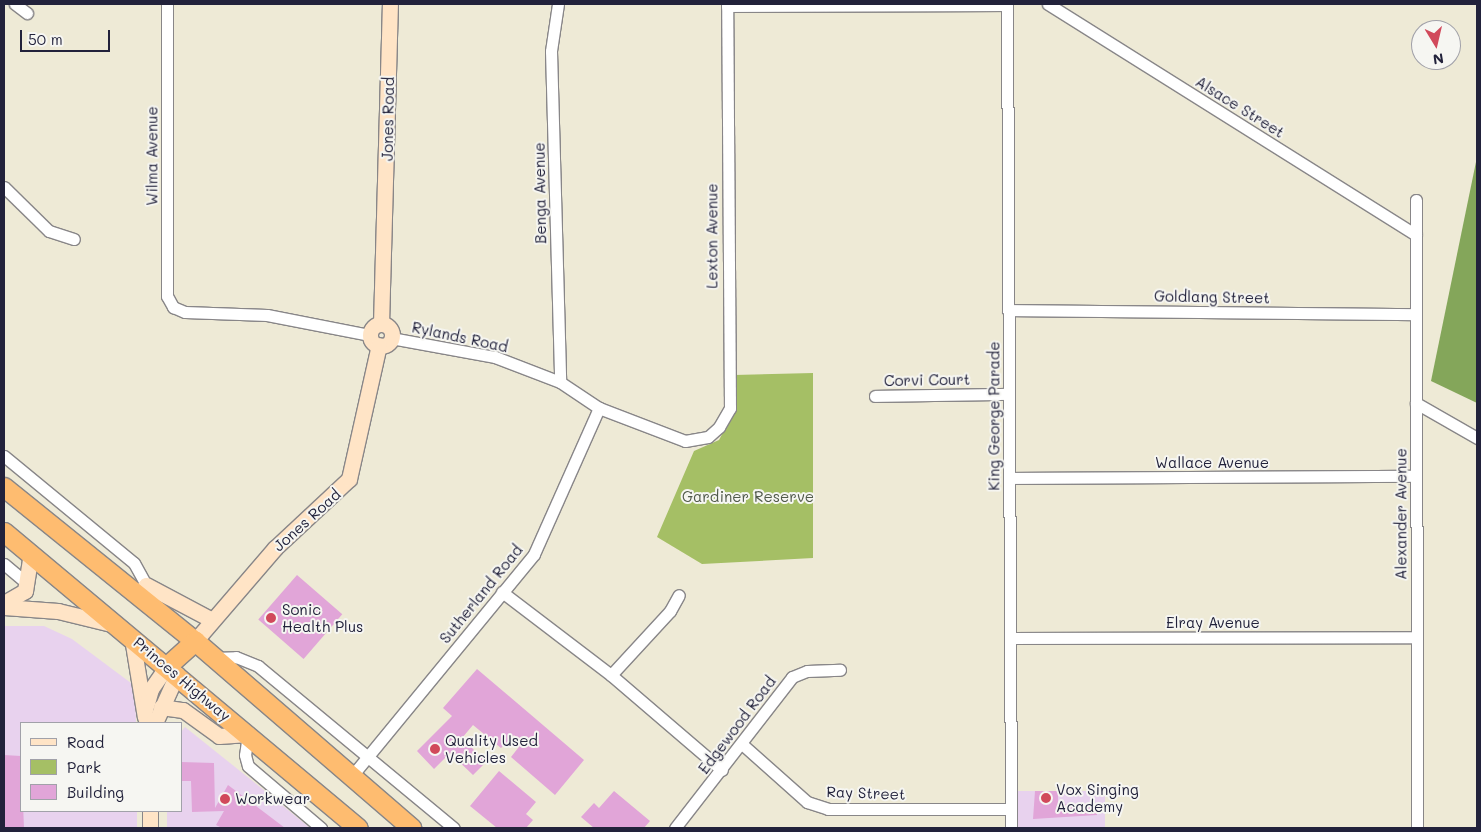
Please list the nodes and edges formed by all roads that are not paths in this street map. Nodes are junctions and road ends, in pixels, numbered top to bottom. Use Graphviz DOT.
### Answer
graph roads {
  1 [pos="15,4"];
  2 [pos="167,4"];
  3 [pos="390,4"];
  4 [pos="558,4"];
  5 [pos="1007,4"];
  6 [pos="1048,4"];
  7 [pos="727,5"];
  8 [pos="27,14"];
  9 [pos="4,187"];
  10 [pos="1416,200"];
  11 [pos="1416,235"];
  12 [pos="74,239"];
  13 [pos="173,307"];
  14 [pos="1008,310"];
  15 [pos="1415,314"];
  16 [pos="380,336"];
  17 [pos="560,382"];
  18 [pos="1009,394"];
  19 [pos="875,396"];
  20 [pos="1416,403"];
  21 [pos="598,408"];
  22 [pos="1477,438"];
  23 [pos="685,441"];
  24 [pos="4,456"];
  25 [pos="1415,476"];
  26 [pos="1009,478"];
  27 [pos="4,487"];
  28 [pos="8,538"];
  29 [pos="31,555"];
  30 [pos="4,564"];
  31 [pos="28,584"];
  32 [pos="142,590"];
  33 [pos="502,592"];
  34 [pos="679,595"];
  35 [pos="4,603"];
  36 [pos="4,607"];
  37 [pos="212,620"];
  38 [pos="125,632"];
  39 [pos="1416,637"];
  40 [pos="1010,638"];
  41 [pos="195,641"];
  42 [pos="213,658"];
  43 [pos="172,670"];
  44 [pos="840,670"];
  45 [pos="611,675"];
  46 [pos="161,707"];
  47 [pos="149,721"];
  48 [pos="248,734"];
  49 [pos="743,745"];
  50 [pos="370,756"];
  51 [pos="722,770"];
  52 [pos="351,777"];
  53 [pos="1010,809"];
  54 [pos="150,812"];
  55 [pos="150,828"];
  56 [pos="321,828"];
  57 [pos="358,828"];
  58 [pos="412,828"];
  59 [pos="454,828"];
  60 [pos="675,828"];
  61 [pos="1011,828"];
  62 [pos="1417,828"];
  1 -- 8 [label="street"];
  2 -- 13 [label="street, Wilma Avenue"];
  3 -- 16 [label="main road, Jones Road"];
  4 -- 17 [label="street, Benga Avenue"];
  5 -- 7 [label="street"];
  5 -- 14 [label="street, King George Parade"];
  6 -- 11 [label="street, Alsace Street"];
  7 -- 23 [label="street, Lexton Avenue"];
  9 -- 12 [label="street"];
  10 -- 11 [label="street, Alexander Avenue"];
  11 -- 15 [label="street, Alexander Avenue"];
  13 -- 16 [label="street, Rylands Road"];
  14 -- 15 [label="street, Goldlang Street"];
  14 -- 18 [label="street, King George Parade"];
  15 -- 20 [label="street, Alexander Avenue"];
  16 -- 17 [label="street, Rylands Road"];
  16 -- 37 [label="main road, Jones Road"];
  17 -- 21 [label="street, Rylands Road"];
  18 -- 19 [label="street, Corvi Court"];
  18 -- 26 [label="street, King George Parade"];
  20 -- 22 [label="street"];
  20 -- 25 [label="street, Alexander Avenue"];
  21 -- 23 [label="street, Rylands Road"];
  21 -- 33 [label="street, Sutherland Road"];
  24 -- 32 [label="street"];
  25 -- 26 [label="street, Wallace Avenue"];
  25 -- 39 [label="street, Alexander Avenue"];
  26 -- 40 [label="street, King George Parade"];
  27 -- 32 [label="highway"];
  28 -- 29 [label="highway, Princes Highway"];
  29 -- 31 [label="main road"];
  29 -- 38 [label="highway, Princes Highway"];
  30 -- 31 [label="street"];
  31 -- 35 [label="main road"];
  32 -- 37 [label="main road"];
  32 -- 41 [label="highway"];
  33 -- 45 [label="street"];
  33 -- 50 [label="street, Sutherland Road"];
  34 -- 45 [label="street"];
  36 -- 38 [label="main road"];
  37 -- 41 [label="main road, Jones Road"];
  38 -- 43 [label="highway, Princes Highway"];
  38 -- 47 [label="main road"];
  39 -- 40 [label="street, Elray Avenue"];
  39 -- 62 [label="street, Alexander Avenue"];
  40 -- 53 [label="street, King George Parade"];
  41 -- 42 [label="highway"];
  41 -- 43 [label="highway"];
  42 -- 50 [label="street"];
  42 -- 52 [label="highway"];
  43 -- 46 [label="main road"];
  43 -- 47 [label="main road"];
  43 -- 48 [label="highway, Princes Highway"];
  44 -- 49 [label="street, Edgewood Road"];
  45 -- 51 [label="street"];
  46 -- 47 [label="main road"];
  46 -- 48 [label="main road"];
  48 -- 56 [label="street"];
  48 -- 57 [label="highway, Princes Highway"];
  49 -- 51 [label="street, Edgewood Road"];
  49 -- 53 [label="street, Ray Street"];
  50 -- 52 [label="street, Sutherland Road"];
  50 -- 59 [label="street"];
  51 -- 60 [label="street, Edgewood Road"];
  52 -- 58 [label="highway"];
  53 -- 61 [label="street, King George Parade"];
  54 -- 55 [label="main road"];
}
